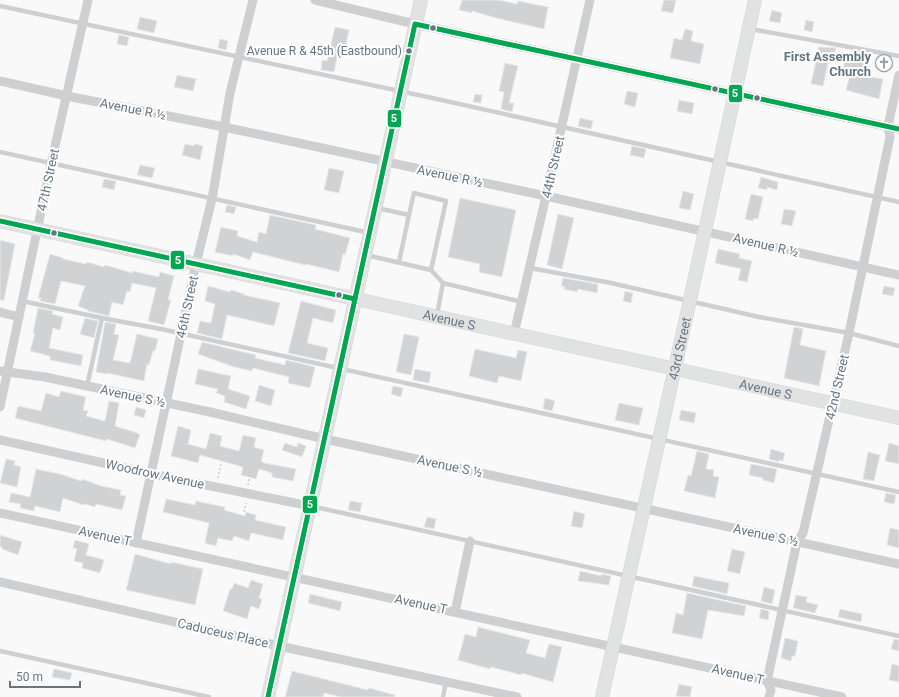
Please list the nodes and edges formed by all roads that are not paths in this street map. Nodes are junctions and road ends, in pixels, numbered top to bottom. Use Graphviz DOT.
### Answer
graph roads {
  1 [pos="88,0"];
  2 [pos="253,0"];
  3 [pos="315,0"];
  4 [pos="421,0"];
  5 [pos="590,0"];
  6 [pos="755,0"];
  7 [pos="0,6"];
  8 [pos="83,24"];
  9 [pos="415,24"];
  10 [pos="749,28"];
  11 [pos="899,56"];
  12 [pos="238,57"];
  13 [pos="577,59"];
  14 [pos="899,75"];
  15 [pos="0,81"];
  16 [pos="400,92"];
  17 [pos="735,93"];
  18 [pos="67,96"];
  19 [pos="888,126"];
  20 [pos="224,127"];
  21 [pos="562,127"];
  22 [pos="899,129"];
  23 [pos="0,152"];
  24 [pos="385,162"];
  25 [pos="720,162"];
  26 [pos="51,164"];
  27 [pos="546,196"];
  28 [pos="878,197"];
  29 [pos="212,199"];
  30 [pos="899,202"];
  31 [pos="375,207"];
  32 [pos="409,215"];
  33 [pos="0,221"];
  34 [pos="38,229"];
  35 [pos="705,231"];
  36 [pos="370,233"];
  37 [pos="365,255"];
  38 [pos="399,262"];
  39 [pos="196,264"];
  40 [pos="863,267"];
  41 [pos="530,268"];
  42 [pos="431,270"];
  43 [pos="899,275"];
  44 [pos="443,283"];
  45 [pos="355,299"];
  46 [pos="690,300"];
  47 [pos="22,301"];
  48 [pos="522,302"];
  49 [pos="0,312"];
  50 [pos="19,317"];
  51 [pos="437,317"];
  52 [pos="102,318"];
  53 [pos="849,333"];
  54 [pos="181,334"];
  55 [pos="514,334"];
  56 [pos="899,346"];
  57 [pos="340,369"];
  58 [pos="675,369"];
  59 [pos="4,372"];
  60 [pos="87,386"];
  61 [pos="166,403"];
  62 [pos="833,404"];
  63 [pos="0,407"];
  64 [pos="899,418"];
  65 [pos="325,439"];
  66 [pos="659,439"];
  67 [pos="0,440"];
  68 [pos="151,474"];
  69 [pos="817,474"];
  70 [pos="899,492"];
  71 [pos="310,506"];
  72 [pos="644,508"];
  73 [pos="0,513"];
  74 [pos="470,541"];
  75 [pos="797,542"];
  76 [pos="136,543"];
  77 [pos="899,564"];
  78 [pos="629,576"];
  79 [pos="294,577"];
  80 [pos="0,582"];
  81 [pos="783,610"];
  82 [pos="455,612"];
  83 [pos="899,636"];
  84 [pos="279,646"];
  85 [pos="613,646"];
  86 [pos="0,651"];
  87 [pos="767,681"];
  88 [pos="446,682"];
  89 [pos="209,697"];
  90 [pos="268,697"];
  91 [pos="443,697"];
  92 [pos="517,697"];
  93 [pos="602,697"];
  94 [pos="769,697"];
  95 [pos="842,697"];
  1 -- 8 [label="street, 47th Street"];
  2 -- 12 [label="street, 46th Street"];
  3 -- 9 [label="street"];
  4 -- 9 [label="main road"];
  5 -- 13 [label="street, 44th Street"];
  6 -- 10 [label="main road, 43rd Street"];
  7 -- 8 [label="lane"];
  8 -- 12 [label="lane"];
  8 -- 18 [label="street, 47th Street"];
  9 -- 13 [label="street"];
  9 -- 16 [label="main road"];
  10 -- 11 [label="lane"];
  10 -- 17 [label="main road, 43rd Street"];
  12 -- 16 [label="lane"];
  12 -- 20 [label="street, 46th Street"];
  13 -- 17 [label="street"];
  13 -- 21 [label="street, 44th Street"];
  14 -- 19 [label="street, 42nd Street"];
  15 -- 18 [label="street, Avenue R ½"];
  16 -- 21 [label="lane"];
  16 -- 24 [label="main road"];
  17 -- 19 [label="street"];
  17 -- 25 [label="main road, 43rd Street"];
  18 -- 20 [label="street, Avenue R ½"];
  18 -- 26 [label="street, 47th Street"];
  19 -- 22 [label="street"];
  19 -- 28 [label="street, 42nd Street"];
  20 -- 24 [label="street, Avenue R ½"];
  20 -- 29 [label="street, 46th Street"];
  21 -- 25 [label="lane"];
  21 -- 27 [label="street, 44th Street"];
  23 -- 26 [label="lane"];
  24 -- 27 [label="street, Avenue R ½"];
  24 -- 31 [label="main road"];
  25 -- 28 [label="lane"];
  25 -- 35 [label="main road, 43rd Street"];
  26 -- 29 [label="lane"];
  26 -- 34 [label="street, 47th Street"];
  27 -- 35 [label="street, Avenue R ½"];
  27 -- 41 [label="street, 44th Street"];
  28 -- 30 [label="lane"];
  28 -- 40 [label="street, 42nd Street"];
  29 -- 36 [label="lane"];
  29 -- 39 [label="street, 46th Street"];
  31 -- 32 [label="lane"];
  31 -- 36 [label="main road"];
  32 -- 38 [label="lane"];
  32 -- 42 [label="lane"];
  33 -- 34 [label="main road, Avenue S"];
  34 -- 39 [label="main road, Avenue S"];
  34 -- 47 [label="street, 47th Street"];
  35 -- 40 [label="street, Avenue R ½"];
  35 -- 46 [label="main road, 43rd Street"];
  36 -- 37 [label="main road"];
  37 -- 38 [label="lane"];
  37 -- 45 [label="main road"];
  38 -- 42 [label="lane"];
  39 -- 45 [label="main road, Avenue S"];
  39 -- 54 [label="street, 46th Street"];
  40 -- 43 [label="street, Avenue R ½"];
  40 -- 53 [label="street, 42nd Street"];
  41 -- 46 [label="lane"];
  41 -- 48 [label="street, 44th Street"];
  42 -- 44 [label="lane"];
  44 -- 48 [label="lane"];
  44 -- 51 [label="lane"];
  45 -- 51 [label="main road, Avenue S"];
  45 -- 57 [label="main road"];
  46 -- 53 [label="lane"];
  46 -- 58 [label="main road, 43rd Street"];
  47 -- 50 [label="street, 47th Street"];
  47 -- 52 [label="lane"];
  48 -- 55 [label="street, 44th Street"];
  49 -- 50 [label="street"];
  50 -- 59 [label="street, 47th Street"];
  51 -- 55 [label="main road, Avenue S"];
  52 -- 54 [label="lane"];
  52 -- 60 [label="lane"];
  53 -- 56 [label="lane"];
  53 -- 62 [label="street, 42nd Street"];
  54 -- 57 [label="lane"];
  54 -- 61 [label="street, 46th Street"];
  55 -- 58 [label="main road, Avenue S"];
  57 -- 65 [label="main road"];
  57 -- 66 [label="lane"];
  58 -- 62 [label="main road, Avenue S"];
  58 -- 66 [label="main road, 43rd Street"];
  59 -- 60 [label="street, Avenue S ½"];
  59 -- 63 [label="street, 47th Street"];
  60 -- 61 [label="street, Avenue S ½"];
  61 -- 65 [label="street, Avenue S ½"];
  61 -- 68 [label="street, 46th Street"];
  62 -- 64 [label="main road, Avenue S"];
  62 -- 69 [label="street, 42nd Street"];
  65 -- 71 [label="main road"];
  65 -- 72 [label="street, Avenue S ½"];
  66 -- 69 [label="lane"];
  66 -- 72 [label="main road, 43rd Street"];
  67 -- 68 [label="street, Woodrow Avenue"];
  68 -- 71 [label="street, Woodrow Avenue"];
  68 -- 76 [label="street, 46th Street"];
  69 -- 70 [label="lane"];
  69 -- 75 [label="street, 42nd Street"];
  71 -- 74 [label="lane"];
  71 -- 79 [label="main road"];
  72 -- 75 [label="street, Avenue S ½"];
  72 -- 78 [label="main road, 43rd Street"];
  73 -- 76 [label="street, Avenue T"];
  74 -- 78 [label="lane"];
  74 -- 82 [label="street"];
  75 -- 77 [label="street, Avenue S ½"];
  75 -- 81 [label="street, 42nd Street"];
  76 -- 79 [label="street, Avenue T"];
  78 -- 81 [label="lane"];
  78 -- 85 [label="main road, 43rd Street"];
  79 -- 82 [label="street, Avenue T"];
  79 -- 84 [label="main road"];
  80 -- 84 [label="street, Caduceus Place"];
  81 -- 83 [label="lane"];
  81 -- 87 [label="street, 42nd Street"];
  82 -- 85 [label="street, Avenue T"];
  84 -- 88 [label="street, Caduceus Place"];
  84 -- 90 [label="main road"];
  85 -- 87 [label="street, Avenue T"];
  85 -- 93 [label="main road, 43rd Street"];
  86 -- 89 [label="lane"];
  87 -- 94 [label="street, 42nd Street"];
  87 -- 95 [label="street, Avenue T"];
  88 -- 91 [label="lane"];
  88 -- 92 [label="street, Caduceus Place"];
}
